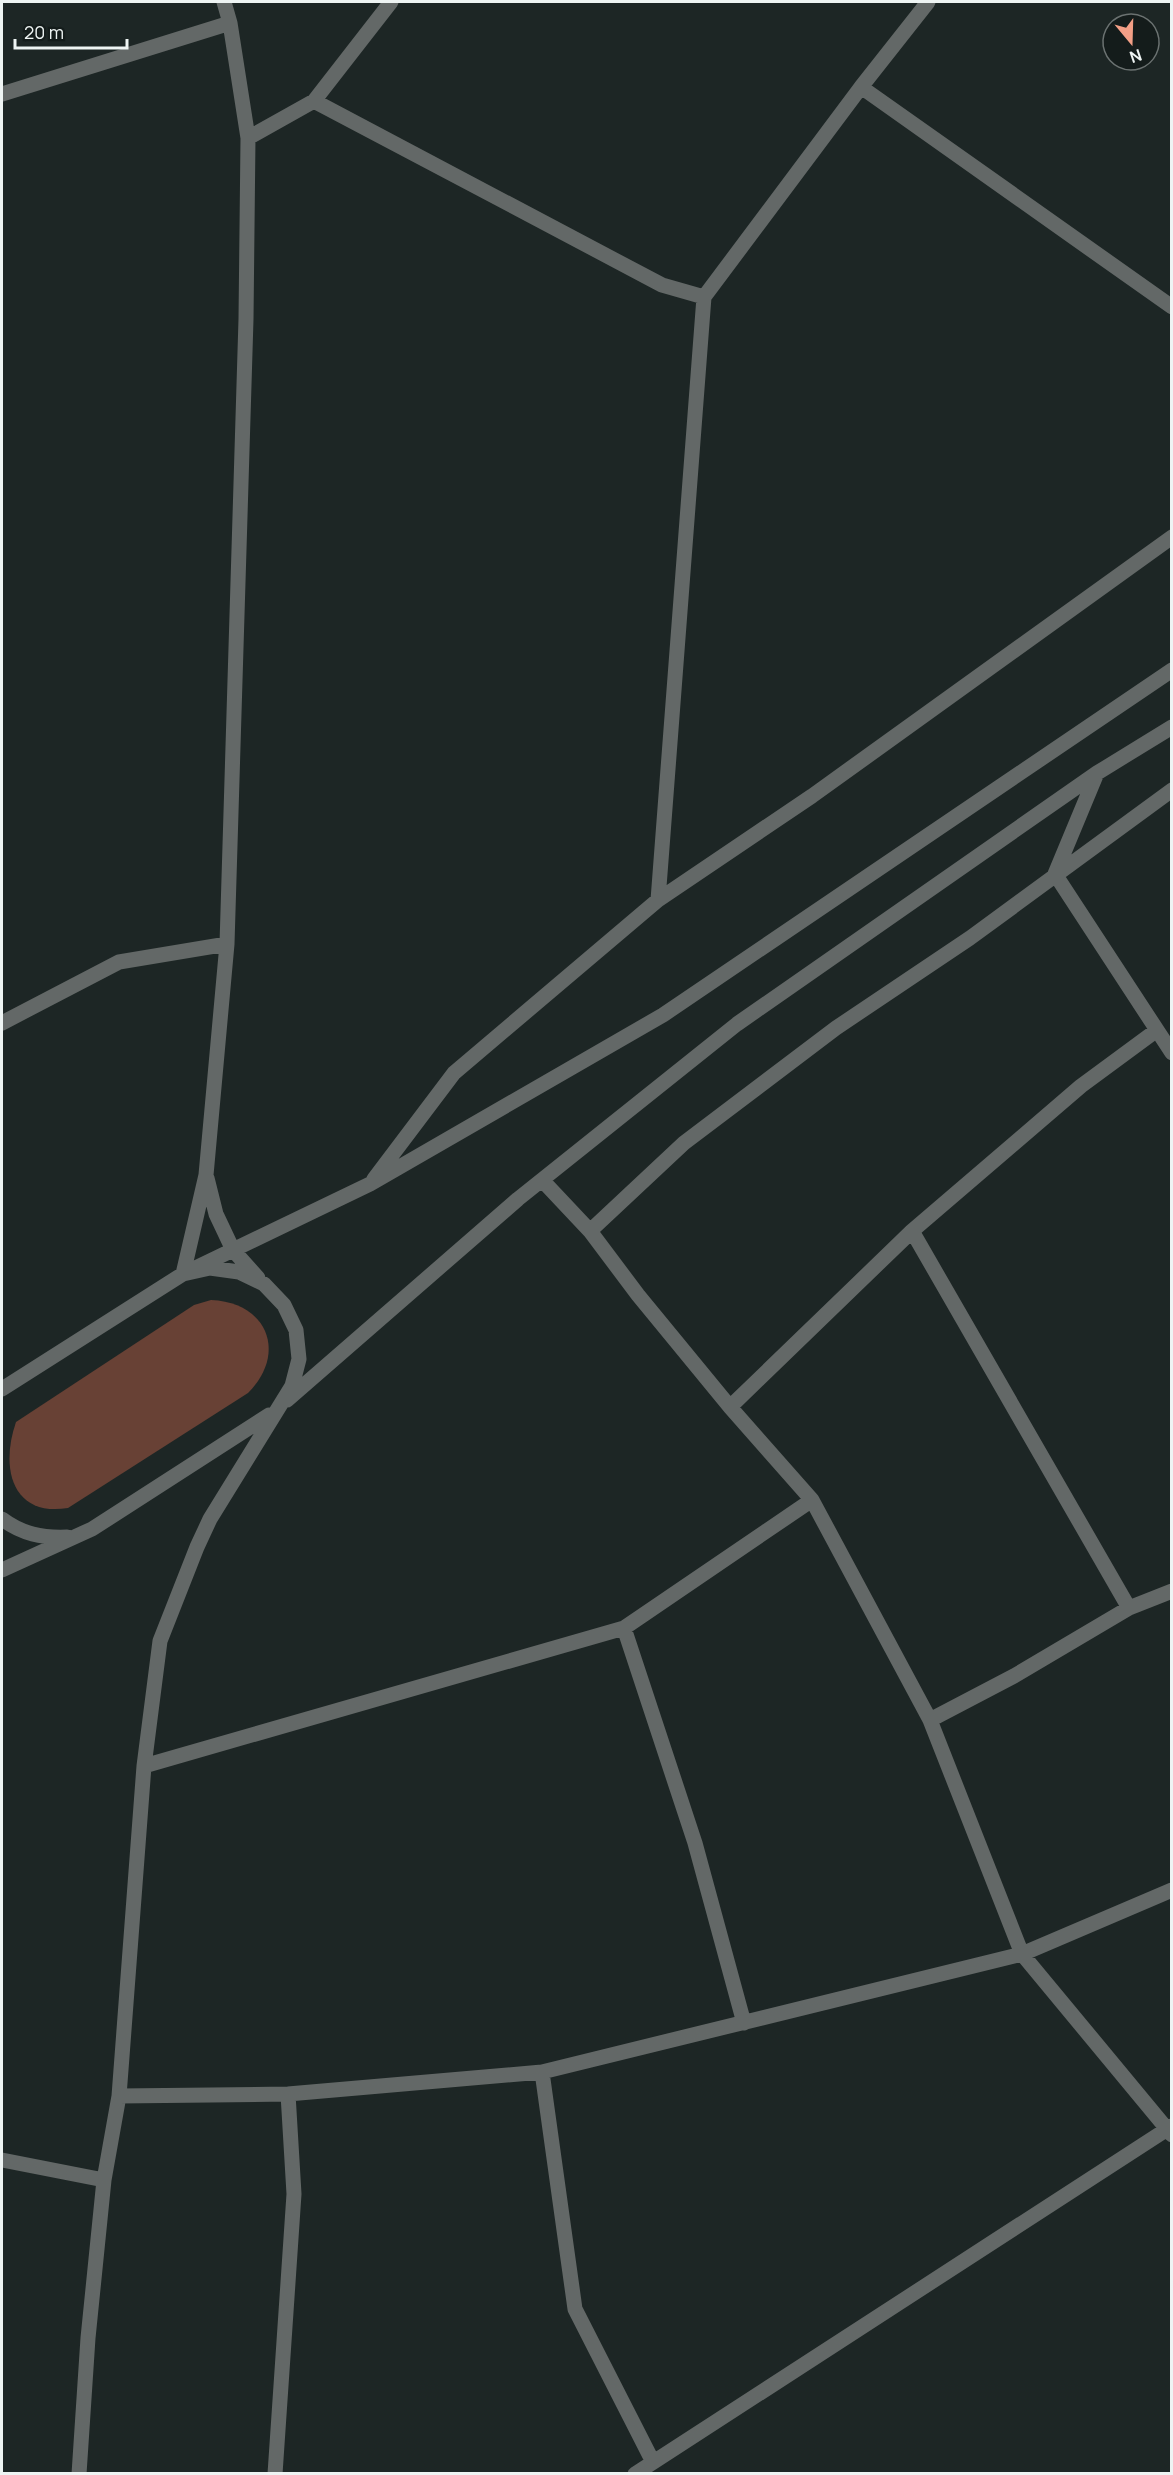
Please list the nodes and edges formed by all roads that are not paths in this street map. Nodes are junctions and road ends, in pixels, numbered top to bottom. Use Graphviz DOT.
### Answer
graph roads {
  1 [pos="224,2"];
  2 [pos="391,2"];
  3 [pos="928,2"];
  4 [pos="230,23"];
  5 [pos="861,87"];
  6 [pos="2,94"];
  7 [pos="314,101"];
  8 [pos="248,138"];
  9 [pos="704,297"];
  10 [pos="1172,307"];
  11 [pos="1172,537"];
  12 [pos="1172,670"];
  13 [pos="1172,727"];
  14 [pos="1097,773"];
  15 [pos="1172,790"];
  16 [pos="1055,874"];
  17 [pos="658,900"];
  18 [pos="227,944"];
  19 [pos="2,1023"];
  20 [pos="1156,1030"];
  21 [pos="1172,1053"];
  22 [pos="206,1175"];
  23 [pos="542,1180"];
  24 [pos="370,1184"];
  25 [pos="912,1230"];
  26 [pos="590,1231"];
  27 [pos="233,1250"];
  28 [pos="183,1275"];
  29 [pos="264,1284"];
  30 [pos="2,1389"];
  31 [pos="730,1407"];
  32 [pos="276,1410"];
  33 [pos="812,1500"];
  34 [pos="2,1519"];
  35 [pos="92,1529"];
  36 [pos="2,1570"];
  37 [pos="1172,1591"];
  38 [pos="1129,1608"];
  39 [pos="624,1628"];
  40 [pos="930,1720"];
  41 [pos="144,1766"];
  42 [pos="1172,1890"];
  43 [pos="1022,1954"];
  44 [pos="744,2023"];
  45 [pos="542,2072"];
  46 [pos="288,2094"];
  47 [pos="119,2096"];
  48 [pos="1170,2130"];
  49 [pos="2,2160"];
  50 [pos="104,2180"];
  51 [pos="653,2462"];
  52 [pos="79,2474"];
  53 [pos="275,2474"];
  54 [pos="635,2474"];
  1 -- 4 [label="street"];
  2 -- 7 [label="street"];
  3 -- 5 [label="street"];
  4 -- 6 [label="street"];
  4 -- 8 [label="street"];
  5 -- 9 [label="street"];
  5 -- 10 [label="street"];
  7 -- 8 [label="street"];
  7 -- 9 [label="street"];
  8 -- 18 [label="street"];
  9 -- 17 [label="street"];
  11 -- 17 [label="street"];
  12 -- 24 [label="street"];
  13 -- 14 [label="street"];
  14 -- 16 [label="street"];
  14 -- 23 [label="street"];
  15 -- 16 [label="street"];
  16 -- 20 [label="street"];
  16 -- 26 [label="street"];
  17 -- 24 [label="street"];
  18 -- 19 [label="street"];
  18 -- 22 [label="street"];
  20 -- 21 [label="street"];
  20 -- 25 [label="street"];
  22 -- 27 [label="street"];
  22 -- 28 [label="street"];
  23 -- 26 [label="street"];
  23 -- 32 [label="street"];
  24 -- 27 [label="street"];
  25 -- 31 [label="street"];
  25 -- 38 [label="street"];
  26 -- 31 [label="street"];
  27 -- 28 [label="street"];
  27 -- 29 [label="street"];
  28 -- 29 [label="street"];
  28 -- 30 [label="street"];
  29 -- 32 [label="street"];
  31 -- 33 [label="street"];
  32 -- 35 [label="street"];
  32 -- 41 [label="street"];
  33 -- 39 [label="street"];
  33 -- 40 [label="street"];
  34 -- 35 [label="street"];
  35 -- 36 [label="street"];
  37 -- 38 [label="street"];
  38 -- 40 [label="street"];
  39 -- 41 [label="street"];
  39 -- 44 [label="street"];
  40 -- 43 [label="street"];
  41 -- 47 [label="street"];
  42 -- 43 [label="street"];
  43 -- 44 [label="street"];
  43 -- 48 [label="street"];
  44 -- 45 [label="street"];
  45 -- 46 [label="street"];
  45 -- 51 [label="street"];
  46 -- 47 [label="street"];
  46 -- 53 [label="street"];
  47 -- 50 [label="street"];
  48 -- 51 [label="street"];
  49 -- 50 [label="street"];
  50 -- 52 [label="street"];
  51 -- 54 [label="street"];
}
